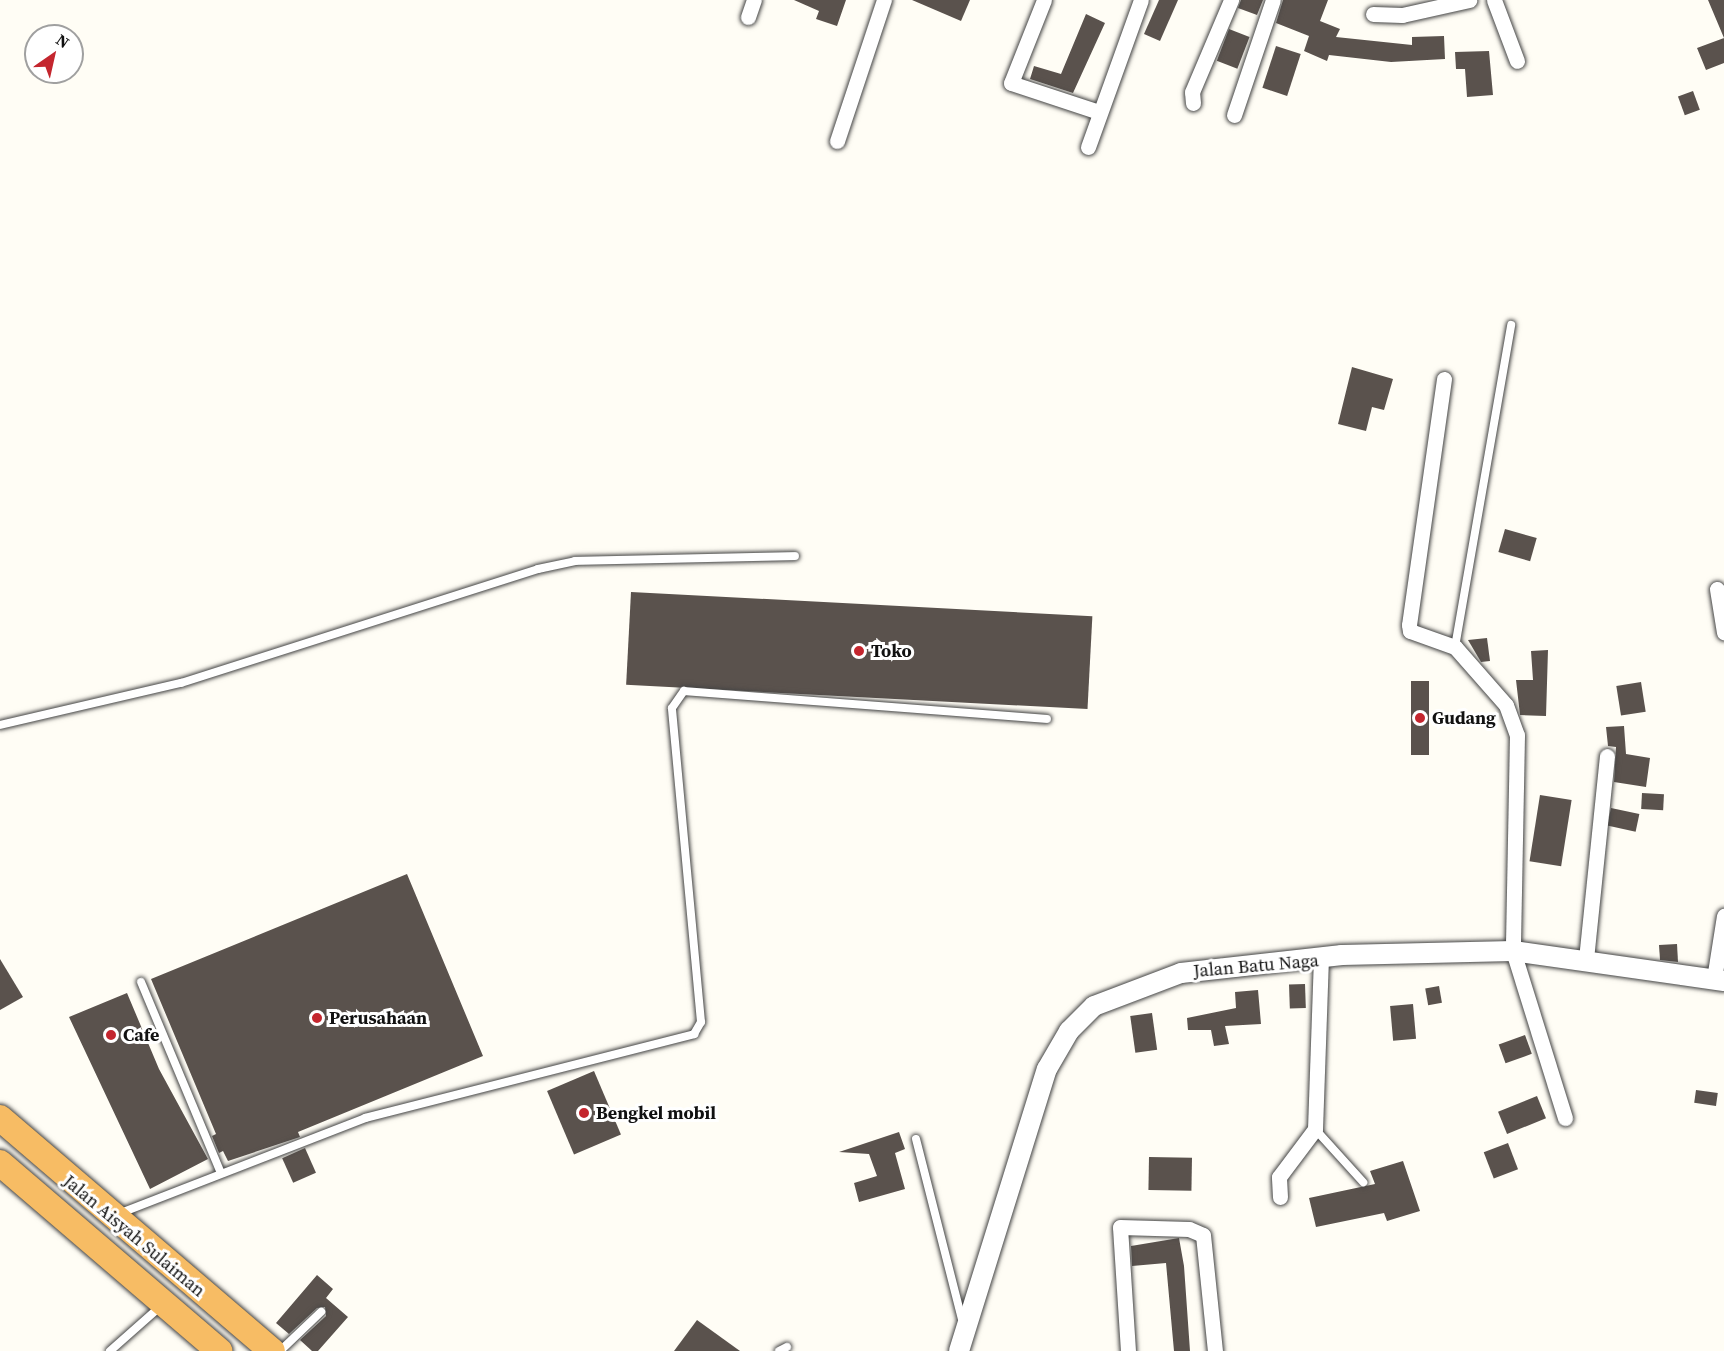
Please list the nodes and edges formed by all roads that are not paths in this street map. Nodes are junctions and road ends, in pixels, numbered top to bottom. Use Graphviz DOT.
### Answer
graph roads {
  1 [pos="753,0"];
  2 [pos="884,0"];
  3 [pos="1044,0"];
  4 [pos="1141,0"];
  5 [pos="1231,0"];
  6 [pos="1274,0"];
  7 [pos="1468,0"];
  8 [pos="1494,0"];
  9 [pos="1373,14"];
  10 [pos="748,17"];
  11 [pos="1516,62"];
  12 [pos="1193,103"];
  13 [pos="1099,112"];
  14 [pos="1234,114"];
  15 [pos="837,141"];
  16 [pos="1088,147"];
  17 [pos="1511,325"];
  18 [pos="1444,379"];
  19 [pos="795,556"];
  20 [pos="1717,589"];
  21 [pos="1724,632"];
  22 [pos="1455,647"];
  23 [pos="1047,719"];
  24 [pos="0,725"];
  25 [pos="1606,756"];
  26 [pos="1724,916"];
  27 [pos="1513,951"];
  28 [pos="1586,959"];
  29 [pos="1321,961"];
  30 [pos="1719,980"];
  31 [pos="141,982"];
  32 [pos="0,1118"];
  33 [pos="1565,1118"];
  34 [pos="1316,1129"];
  35 [pos="916,1139"];
  36 [pos="0,1163"];
  37 [pos="220,1171"];
  38 [pos="1363,1182"];
  39 [pos="1280,1197"];
  40 [pos="112,1216"];
  41 [pos="163,1304"];
  42 [pos="321,1312"];
  43 [pos="963,1342"];
  44 [pos="787,1347"];
  45 [pos="110,1351"];
  46 [pos="219,1351"];
  47 [pos="272,1351"];
  48 [pos="280,1351"];
  49 [pos="779,1351"];
  50 [pos="1128,1351"];
  51 [pos="1215,1351"];
  1 -- 10 [label="street"];
  2 -- 15 [label="street"];
  3 -- 13 [label="street"];
  4 -- 13 [label="street"];
  5 -- 12 [label="street"];
  6 -- 14 [label="street"];
  7 -- 9 [label="street"];
  8 -- 11 [label="street"];
  13 -- 16 [label="street"];
  17 -- 22 [label="lane"];
  18 -- 22 [label="street"];
  19 -- 24 [label="lane"];
  20 -- 21 [label="street"];
  22 -- 27 [label="street"];
  23 -- 37 [label="lane"];
  25 -- 28 [label="street"];
  26 -- 30 [label="street"];
  27 -- 28 [label="street, Jalan Batu Naga"];
  27 -- 29 [label="street, Jalan Batu Naga"];
  27 -- 33 [label="street"];
  28 -- 30 [label="street, Jalan Batu Naga"];
  29 -- 34 [label="street"];
  29 -- 43 [label="street, Jalan Batu Naga"];
  31 -- 37 [label="lane"];
  32 -- 40 [label="highway, Jalan Aisyah Sulaiman"];
  34 -- 38 [label="lane"];
  34 -- 39 [label="street"];
  35 -- 43 [label="lane"];
  36 -- 41 [label="highway, Jalan Aisyah Sulaiman"];
  37 -- 40 [label="lane"];
  40 -- 47 [label="highway, Jalan Aisyah Sulaiman"];
  41 -- 45 [label="lane"];
  41 -- 46 [label="highway, Jalan Aisyah Sulaiman"];
  42 -- 48 [label="lane"];
  44 -- 49 [label="lane"];
  50 -- 51 [label="street"];
}
